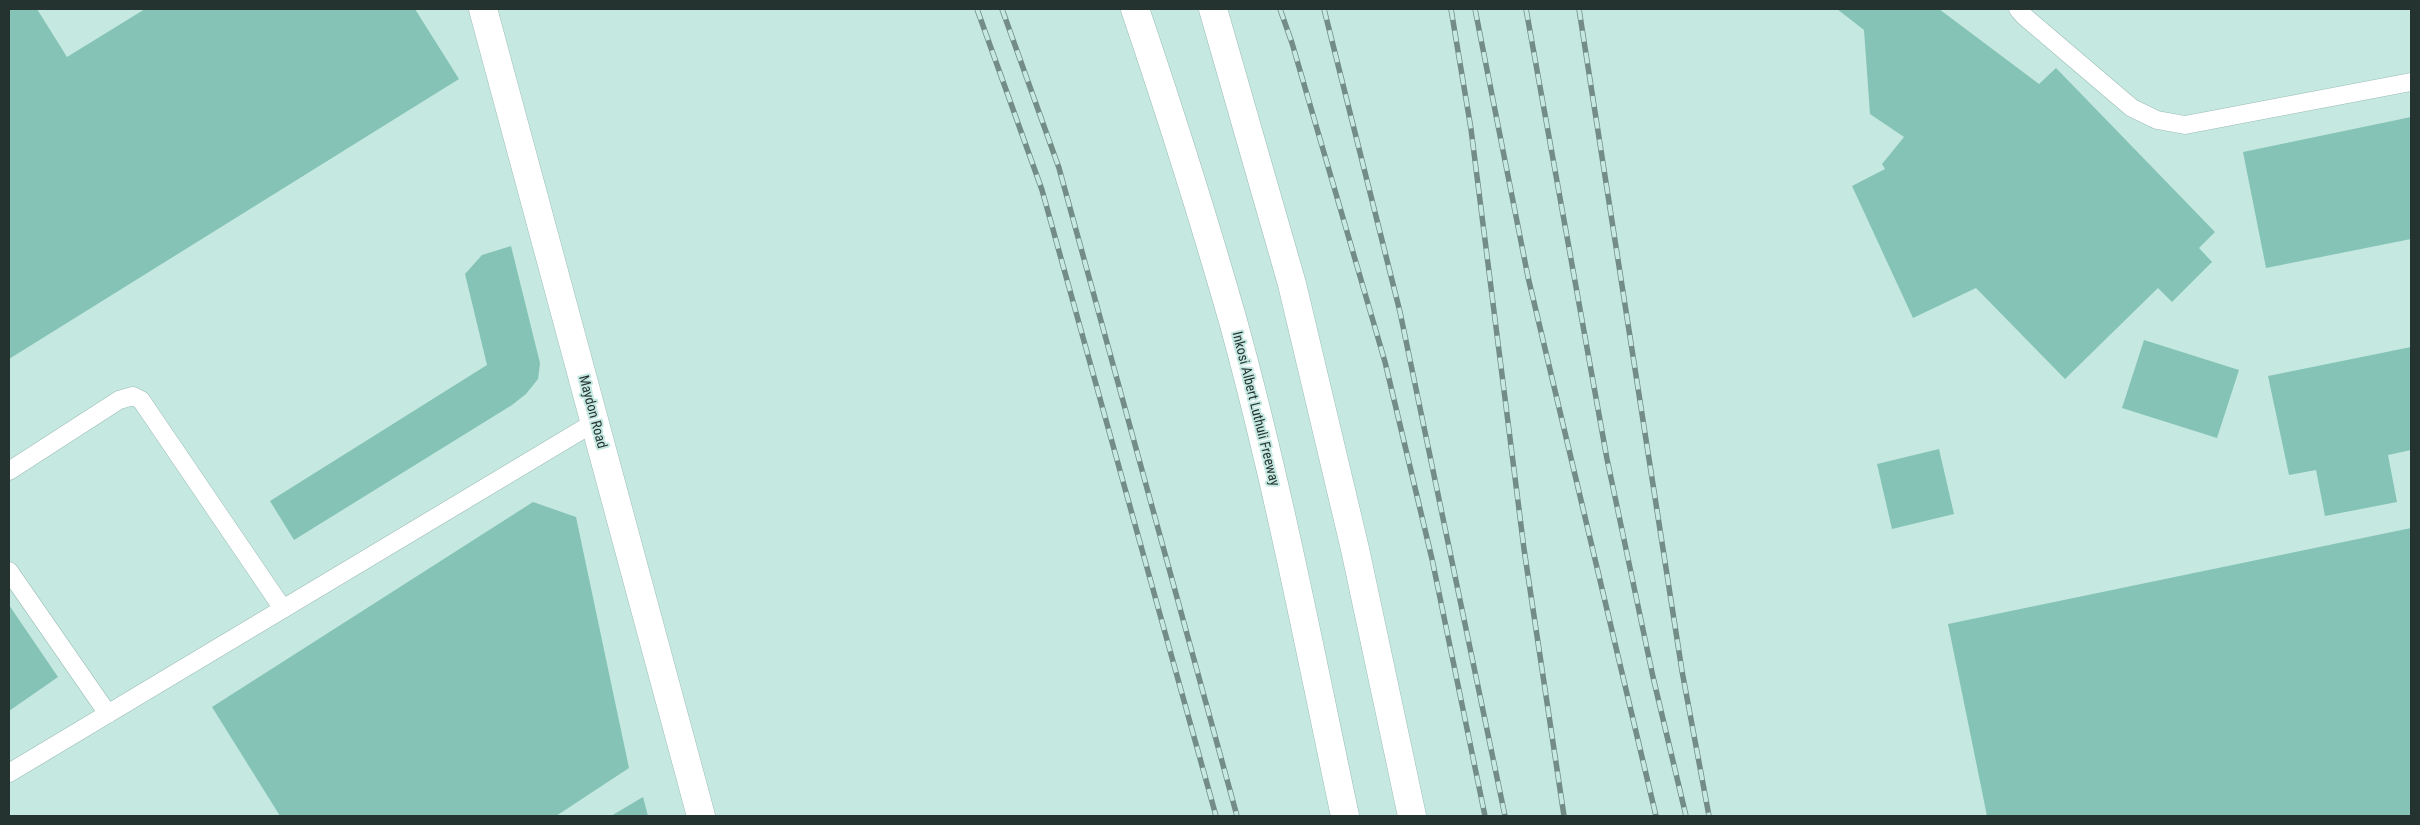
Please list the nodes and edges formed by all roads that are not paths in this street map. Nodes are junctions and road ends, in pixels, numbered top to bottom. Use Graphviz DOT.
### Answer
graph roads {
  1 [pos="483,9"];
  2 [pos="1136,9"];
  3 [pos="1213,9"];
  4 [pos="2018,9"];
  5 [pos="2411,82"];
  6 [pos="595,422"];
  7 [pos="9,471"];
  8 [pos="9,571"];
  9 [pos="283,609"];
  10 [pos="108,714"];
  11 [pos="9,773"];
  12 [pos="701,816"];
  13 [pos="1345,816"];
  14 [pos="1412,816"];
  1 -- 6 [label="main road, Maydon Road"];
  2 -- 13 [label="main road, Inkosi Albert Luthuli Freeway"];
  3 -- 14 [label="main road"];
  4 -- 5 [label="lane"];
  6 -- 9 [label="lane"];
  6 -- 12 [label="main road, Maydon Road"];
  7 -- 9 [label="lane"];
  8 -- 10 [label="lane"];
  9 -- 10 [label="lane"];
  10 -- 11 [label="lane"];
}
